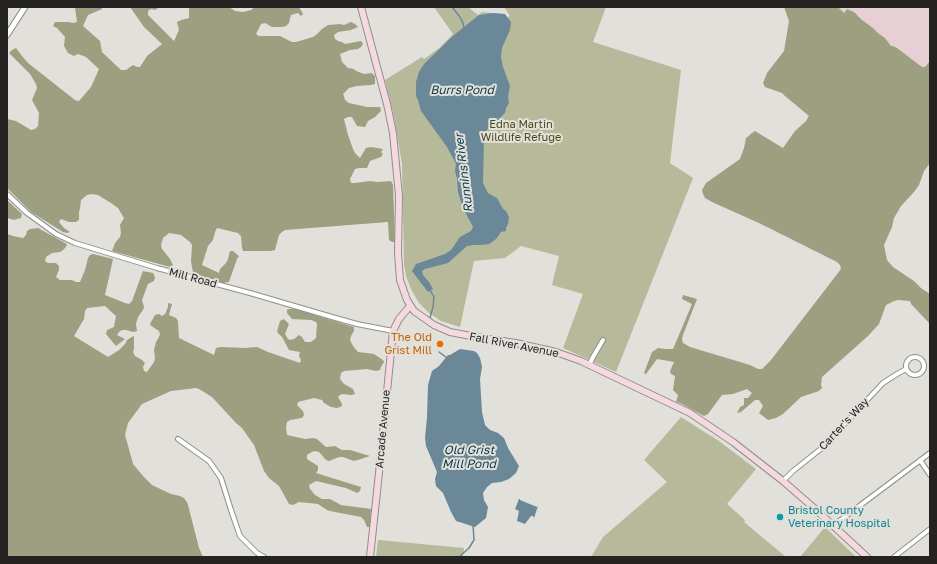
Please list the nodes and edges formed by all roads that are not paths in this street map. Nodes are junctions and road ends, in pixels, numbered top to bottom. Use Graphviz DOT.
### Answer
graph roads {
  1 [pos="25,7"];
  2 [pos="361,7"];
  3 [pos="7,35"];
  4 [pos="7,194"];
  5 [pos="410,306"];
  6 [pos="393,331"];
  7 [pos="603,340"];
  8 [pos="589,365"];
  9 [pos="906,370"];
  10 [pos="178,438"];
  11 [pos="930,453"];
  12 [pos="920,460"];
  13 [pos="930,475"];
  14 [pos="783,481"];
  15 [pos="834,525"];
  16 [pos="930,529"];
  17 [pos="264,557"];
  18 [pos="370,557"];
  19 [pos="867,557"];
  20 [pos="894,557"];
  1 -- 3 [label="street"];
  2 -- 5 [label="main road, Fall River Avenue"];
  4 -- 6 [label="street, Mill Road"];
  5 -- 6 [label="main road, Arcade Avenue"];
  5 -- 8 [label="main road, Fall River Avenue"];
  6 -- 18 [label="main road, Arcade Avenue"];
  7 -- 8 [label="street"];
  8 -- 14 [label="main road, Fall River Avenue"];
  9 -- 9 [label="street, Carter's Way"];
  9 -- 14 [label="street, Carter's Way"];
  10 -- 17 [label="street"];
  11 -- 12 [label="street"];
  12 -- 13 [label="street"];
  12 -- 15 [label="street"];
  14 -- 15 [label="main road, Fall River Avenue"];
  15 -- 19 [label="main road, Fall River Avenue"];
  16 -- 20 [label="street"];
}
